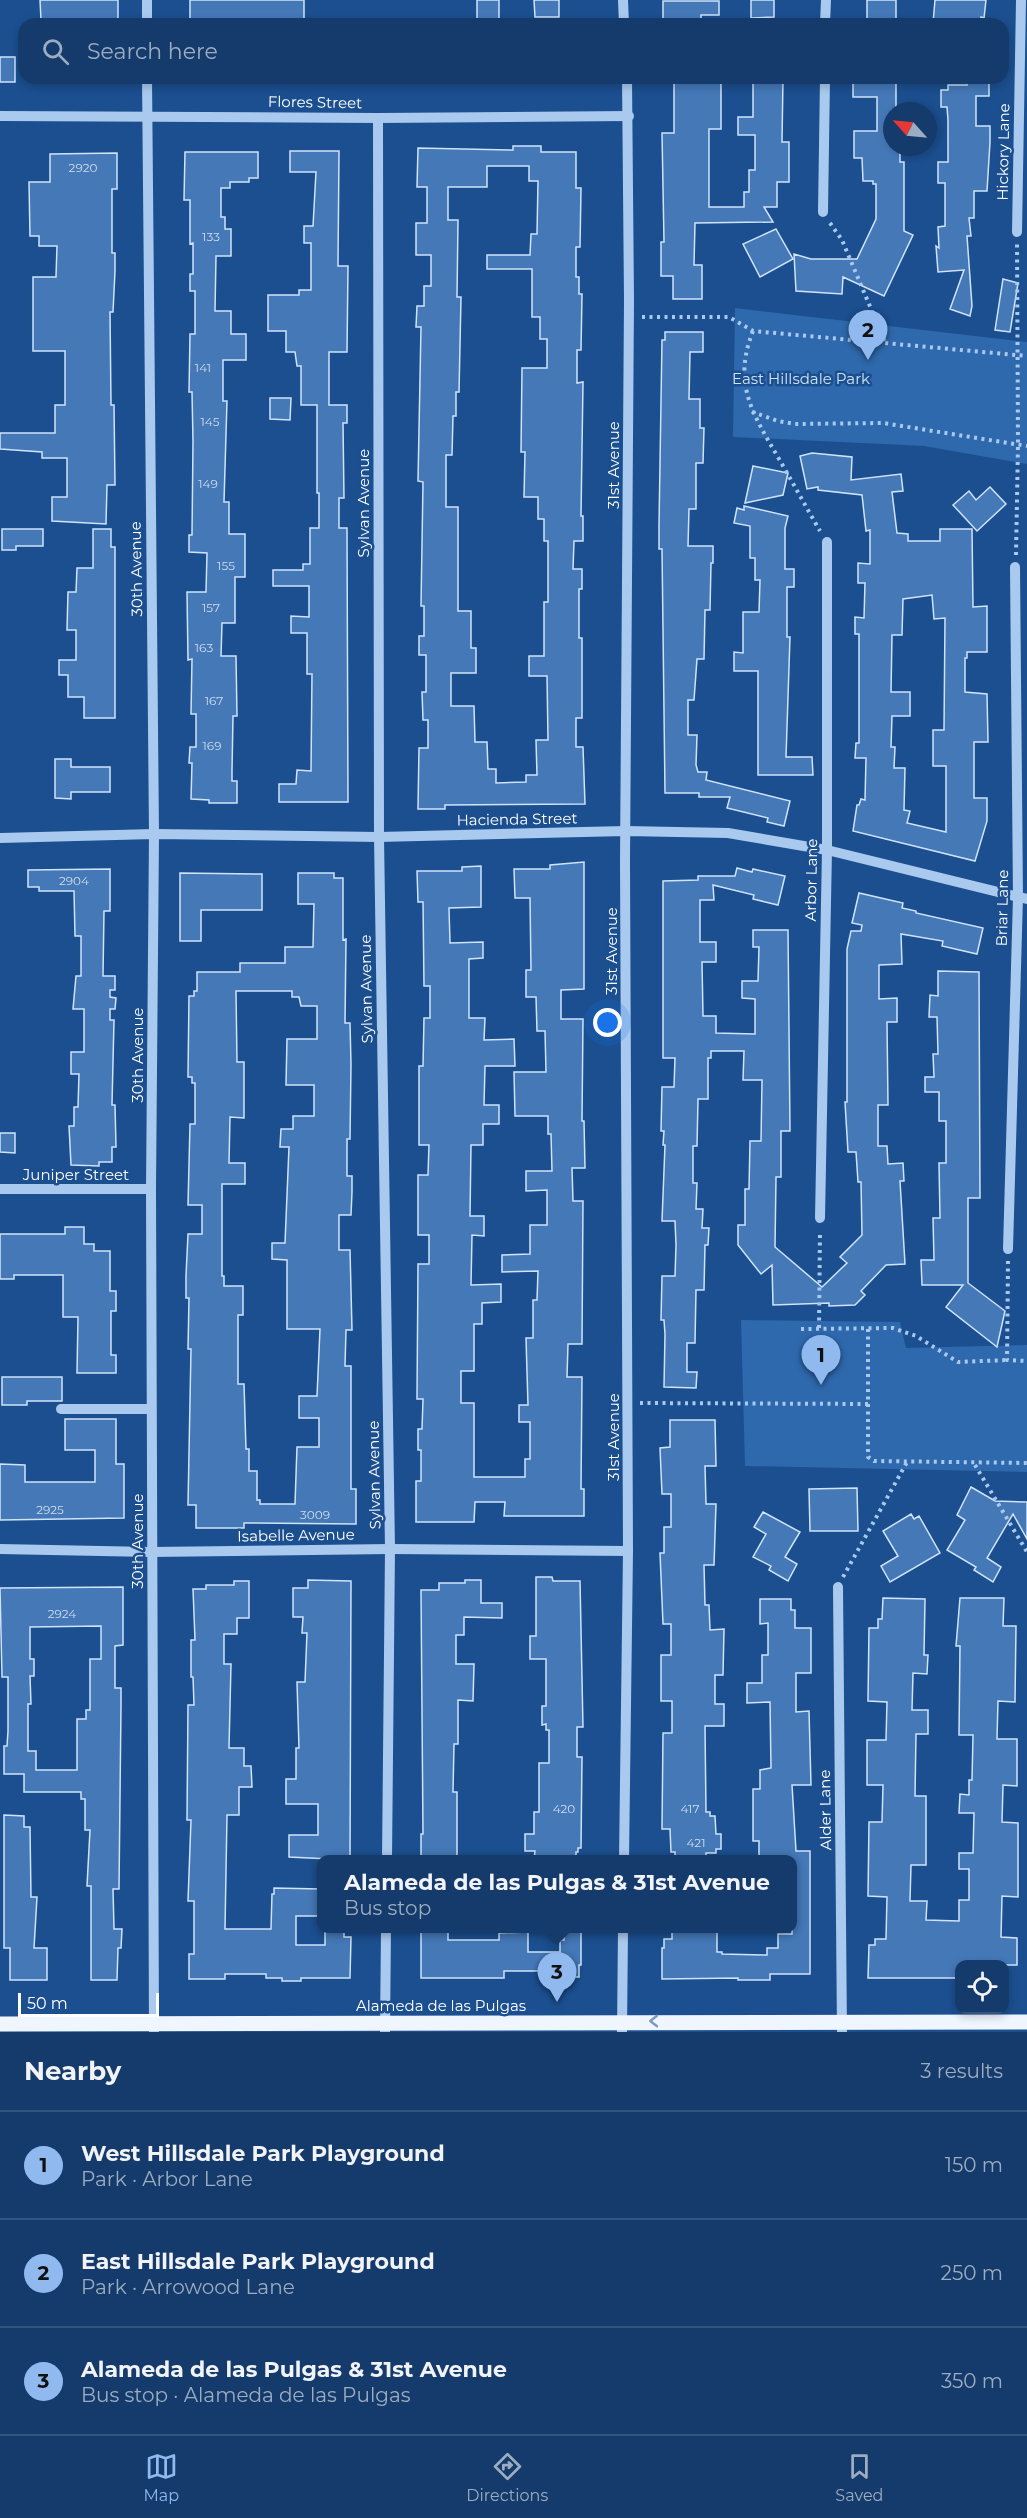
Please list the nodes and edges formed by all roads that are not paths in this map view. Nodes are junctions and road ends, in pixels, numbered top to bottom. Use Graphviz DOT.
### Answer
graph roads {
  1 [pos="147,0"];
  2 [pos="623,0"];
  3 [pos="826,0"];
  4 [pos="1021,0"];
  5 [pos="147,18"];
  6 [pos="624,18"];
  7 [pos="825,18"];
  8 [pos="147,84"];
  9 [pos="627,84"];
  10 [pos="825,84"];
  11 [pos="0,116"];
  12 [pos="146,116"];
  13 [pos="629,116"];
  14 [pos="378,118"];
  15 [pos="823,212"];
  16 [pos="1017,232"];
  17 [pos="826,542"];
  18 [pos="1016,567"];
  19 [pos="626,831"];
  20 [pos="154,834"];
  21 [pos="379,837"];
  22 [pos="0,838"];
  23 [pos="827,850"];
  24 [pos="1023,898"];
  25 [pos="0,1189"];
  26 [pos="151,1189"];
  27 [pos="820,1218"];
  28 [pos="1008,1249"];
  29 [pos="61,1409"];
  30 [pos="151,1409"];
  31 [pos="0,1549"];
  32 [pos="390,1549"];
  33 [pos="628,1551"];
  34 [pos="152,1552"];
  35 [pos="838,1587"];
  36 [pos="387,1855"];
  37 [pos="624,1855"];
  38 [pos="386,1933"];
  39 [pos="623,1933"];
  40 [pos="1027,2022"];
  41 [pos="0,2024"];
  42 [pos="622,2027"];
  43 [pos="842,2027"];
  44 [pos="154,2028"];
  45 [pos="385,2028"];
  1 -- 5 [label="street"];
  2 -- 6 [label="street"];
  3 -- 7 [label="street"];
  4 -- 16 [label="street, Hickory Lane"];
  8 -- 12 [label="street, 30th Avenue"];
  9 -- 13 [label="street, 31st Avenue"];
  10 -- 15 [label="street"];
  11 -- 12 [label="street, Flores Street"];
  12 -- 14 [label="street, Flores Street"];
  12 -- 20 [label="street, 30th Avenue"];
  13 -- 14 [label="street, Flores Street"];
  13 -- 19 [label="street, 31st Avenue"];
  14 -- 21 [label="street, Sylvan Avenue"];
  17 -- 23 [label="street, Arbor Lane"];
  18 -- 24 [label="street, Briar Lane"];
  19 -- 21 [label="street, Hacienda Street"];
  19 -- 23 [label="street, Hacienda Street"];
  19 -- 33 [label="street, 31st Avenue"];
  20 -- 21 [label="street, Hacienda Street"];
  20 -- 22 [label="street, Hacienda Street"];
  20 -- 26 [label="street, 30th Avenue"];
  21 -- 32 [label="street, Sylvan Avenue"];
  23 -- 24 [label="street, Hacienda Street"];
  23 -- 27 [label="street, Arbor Lane"];
  24 -- 28 [label="street, Briar Lane"];
  25 -- 26 [label="street, Juniper Street"];
  26 -- 30 [label="street, 30th Avenue"];
  29 -- 30 [label="street"];
  30 -- 34 [label="street, 30th Avenue"];
  31 -- 34 [label="street, Isabelle Avenue"];
  32 -- 33 [label="street, Isabelle Avenue"];
  32 -- 34 [label="street, Isabelle Avenue"];
  32 -- 36 [label="street, Sylvan Avenue"];
  33 -- 37 [label="street, 31st Avenue"];
  34 -- 44 [label="street, 30th Avenue"];
  35 -- 43 [label="street, Alder Lane"];
  38 -- 45 [label="street"];
  39 -- 42 [label="street"];
  40 -- 43 [label="main road, Alameda de las Pulgas"];
  41 -- 44 [label="main road, Alameda de las Pulgas"];
  43 -- 42 [label="main road, Alameda de las Pulgas, one-way"];
  42 -- 45 [label="main road, Alameda de las Pulgas"];
  44 -- 45 [label="main road, Alameda de las Pulgas"];
}
